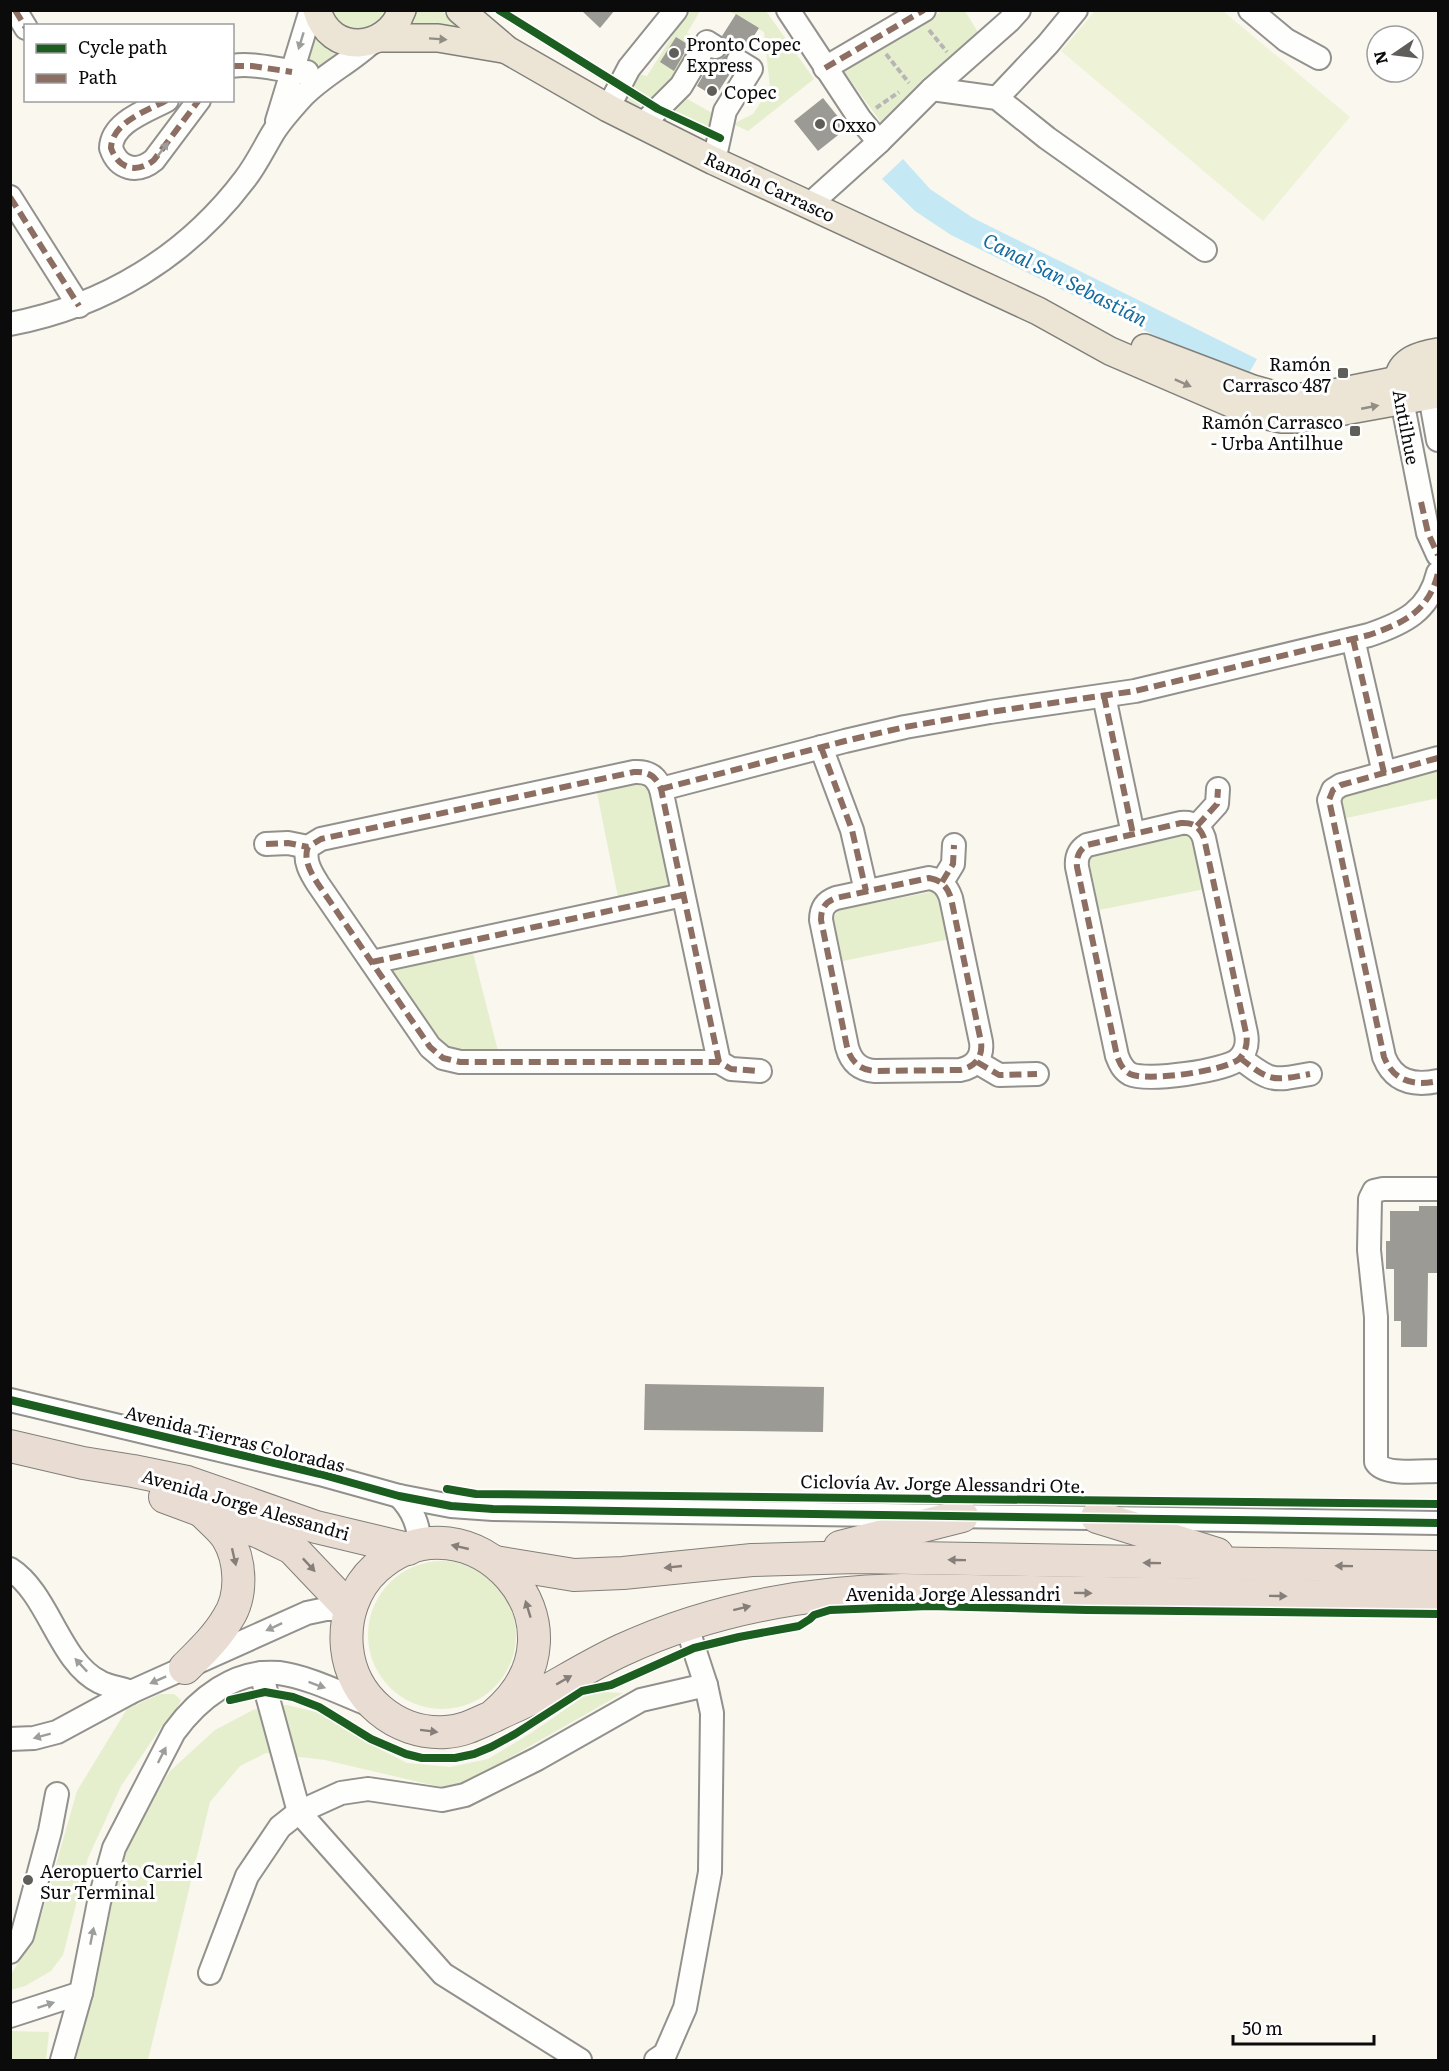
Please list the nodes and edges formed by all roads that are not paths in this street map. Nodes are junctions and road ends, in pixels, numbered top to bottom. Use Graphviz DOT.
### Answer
graph roads {
  1 [pos="15,10"];
  2 [pos="310,10"];
  3 [pos="317,10"];
  4 [pos="402,10"];
  5 [pos="460,10"];
  6 [pos="676,10"];
  7 [pos="788,10"];
  8 [pos="1019,10"];
  9 [pos="1076,10"];
  10 [pos="1250,10"];
  11 [pos="921,13"];
  12 [pos="24,25"];
  13 [pos="376,40"];
  14 [pos="715,47"];
  15 [pos="507,50"];
  16 [pos="1319,57"];
  17 [pos="738,61"];
  18 [pos="234,66"];
  19 [pos="825,68"];
  20 [pos="292,72"];
  21 [pos="330,72"];
  22 [pos="932,89"];
  23 [pos="997,98"];
  24 [pos="164,102"];
  25 [pos="198,102"];
  26 [pos="608,108"];
  27 [pos="642,124"];
  28 [pos="274,131"];
  29 [pos="879,142"];
  30 [pos="714,160"];
  31 [pos="10,197"];
  32 [pos="809,205"];
  33 [pos="1205,250"];
  34 [pos="79,306"];
  35 [pos="10,324"];
  36 [pos="1434,378"];
  37 [pos="1400,391"];
  38 [pos="1438,440"];
  39 [pos="1433,499"];
  40 [pos="1438,555"];
  41 [pos="1438,573"];
  42 [pos="1353,639"];
  43 [pos="1104,696"];
  44 [pos="821,747"];
  45 [pos="1438,758"];
  46 [pos="1384,773"];
  47 [pos="661,789"];
  48 [pos="1218,789"];
  49 [pos="1197,826"];
  50 [pos="1133,834"];
  51 [pos="266,844"];
  52 [pos="954,845"];
  53 [pos="308,847"];
  54 [pos="942,882"];
  55 [pos="866,891"];
  56 [pos="683,895"];
  57 [pos="372,962"];
  58 [pos="1240,1058"];
  59 [pos="719,1062"];
  60 [pos="977,1062"];
  61 [pos="760,1071"];
  62 [pos="1037,1074"];
  63 [pos="1310,1074"];
  64 [pos="1438,1080"];
  65 [pos="1438,1190"];
  66 [pos="10,1400"];
  67 [pos="10,1446"];
  68 [pos="83,1463"];
  69 [pos="1438,1471"];
  70 [pos="399,1496"];
  71 [pos="201,1511"];
  72 [pos="962,1516"];
  73 [pos="1097,1517"];
  74 [pos="1438,1522"];
  75 [pos="415,1547"];
  76 [pos="794,1558"];
  77 [pos="495,1562"];
  78 [pos="1253,1565"];
  79 [pos="1438,1567"];
  80 [pos="10,1569"];
  81 [pos="1438,1598"];
  82 [pos="350,1609"];
  83 [pos="686,1624"];
  84 [pos="185,1668"];
  85 [pos="261,1673"];
  86 [pos="706,1685"];
  87 [pos="131,1692"];
  88 [pos="376,1708"];
  89 [pos="493,1716"];
  90 [pos="10,1740"];
  91 [pos="57,1794"];
  92 [pos="299,1812"];
  93 [pos="10,1952"];
  94 [pos="210,1973"];
  95 [pos="81,1994"];
  96 [pos="10,2016"];
  97 [pos="62,2061"];
  98 [pos="580,2061"];
  99 [pos="656,2061"];
  1 -- 12 [label="street"];
  2 -- 20 [label="street, one-way"];
  3 -- 13 [label="main road, Ramón Carrasco"];
  4 -- 13 [label="main road"];
  5 -- 15 [label="main road, Ramón Carrasco"];
  6 -- 26 [label="street"];
  7 -- 19 [label="street"];
  8 -- 22 [label="street"];
  9 -- 23 [label="street"];
  10 -- 16 [label="street"];
  11 -- 19 [label="street"];
  13 -- 15 [label="main road, Ramón Carrasco, one-way"];
  13 -- 21 [label="street"];
  14 -- 27 [label="street"];
  15 -- 26 [label="main road, Ramón Carrasco"];
  17 -- 30 [label="street"];
  18 -- 20 [label="street"];
  19 -- 29 [label="street"];
  20 -- 21 [label="street"];
  20 -- 28 [label="street"];
  21 -- 28 [label="street"];
  22 -- 23 [label="street"];
  22 -- 29 [label="street"];
  23 -- 33 [label="street"];
  24 -- 25 [label="street, one-way"];
  26 -- 27 [label="main road, Ramón Carrasco"];
  27 -- 30 [label="main road, Ramón Carrasco"];
  28 -- 34 [label="street"];
  29 -- 32 [label="street"];
  30 -- 32 [label="main road, Ramón Carrasco"];
  31 -- 34 [label="street"];
  32 -- 37 [label="main road, Ramón Carrasco"];
  34 -- 35 [label="street"];
  36 -- 37 [label="main road, Ramón Carrasco"];
  36 -- 37 [label="main road"];
  36 -- 38 [label="street, Antilhue"];
  37 -- 39 [label="street, Antilhue"];
  39 -- 40 [label="street, Antilhue"];
  41 -- 42 [label="street"];
  42 -- 43 [label="street"];
  42 -- 46 [label="street"];
  43 -- 44 [label="street"];
  43 -- 50 [label="street"];
  44 -- 47 [label="street"];
  44 -- 55 [label="street"];
  45 -- 46 [label="street"];
  46 -- 64 [label="street"];
  47 -- 53 [label="street"];
  47 -- 56 [label="street"];
  48 -- 49 [label="street"];
  49 -- 50 [label="street"];
  49 -- 58 [label="street"];
  50 -- 58 [label="street"];
  51 -- 53 [label="street"];
  52 -- 54 [label="street"];
  53 -- 57 [label="street"];
  54 -- 55 [label="street"];
  54 -- 60 [label="street"];
  55 -- 60 [label="street"];
  56 -- 57 [label="street"];
  56 -- 59 [label="street"];
  57 -- 59 [label="street"];
  58 -- 63 [label="street"];
  59 -- 61 [label="street"];
  60 -- 62 [label="street"];
  65 -- 69 [label="street"];
  66 -- 70 [label="street, Avenida Tierras Coloradas"];
  67 -- 68 [label="highway, Avenida Jorge Alessandri"];
  68 -- 71 [label="highway, Avenida Jorge Alessandri"];
  68 -- 75 [label="highway, Avenida Jorge Alessandri"];
  70 -- 72 [label="street, Avenida Tierras Coloradas"];
  70 -- 75 [label="street"];
  71 -- 82 [label="highway, Avenida Jorge Alessandri, one-way"];
  71 -- 84 [label="highway, one-way"];
  72 -- 73 [label="street"];
  72 -- 76 [label="highway"];
  73 -- 74 [label="street"];
  73 -- 78 [label="highway"];
  77 -- 75 [label="highway, Avenida Jorge Alessandri, one-way"];
  75 -- 82 [label="highway, Avenida Jorge Alessandri"];
  76 -- 77 [label="highway, Avenida Jorge Alessandri, one-way"];
  78 -- 76 [label="highway, Avenida Jorge Alessandri, one-way"];
  89 -- 77 [label="highway, Avenida Jorge Alessandri, one-way"];
  79 -- 78 [label="highway, Avenida Jorge Alessandri, one-way"];
  87 -- 80 [label="street, one-way"];
  83 -- 81 [label="highway, Avenida Jorge Alessandri, one-way"];
  82 -- 84 [label="street, one-way"];
  82 -- 88 [label="highway, Avenida Jorge Alessandri"];
  83 -- 86 [label="street"];
  89 -- 83 [label="highway, Avenida Jorge Alessandri, one-way"];
  84 -- 87 [label="street, one-way"];
  85 -- 88 [label="street, one-way"];
  85 -- 92 [label="street"];
  95 -- 85 [label="street, one-way"];
  86 -- 92 [label="street"];
  86 -- 99 [label="street"];
  87 -- 90 [label="street, one-way"];
  88 -- 89 [label="highway, Avenida Jorge Alessandri, one-way"];
  91 -- 93 [label="street"];
  92 -- 94 [label="street"];
  92 -- 98 [label="street"];
  96 -- 95 [label="street, one-way"];
  95 -- 97 [label="street"];
}
